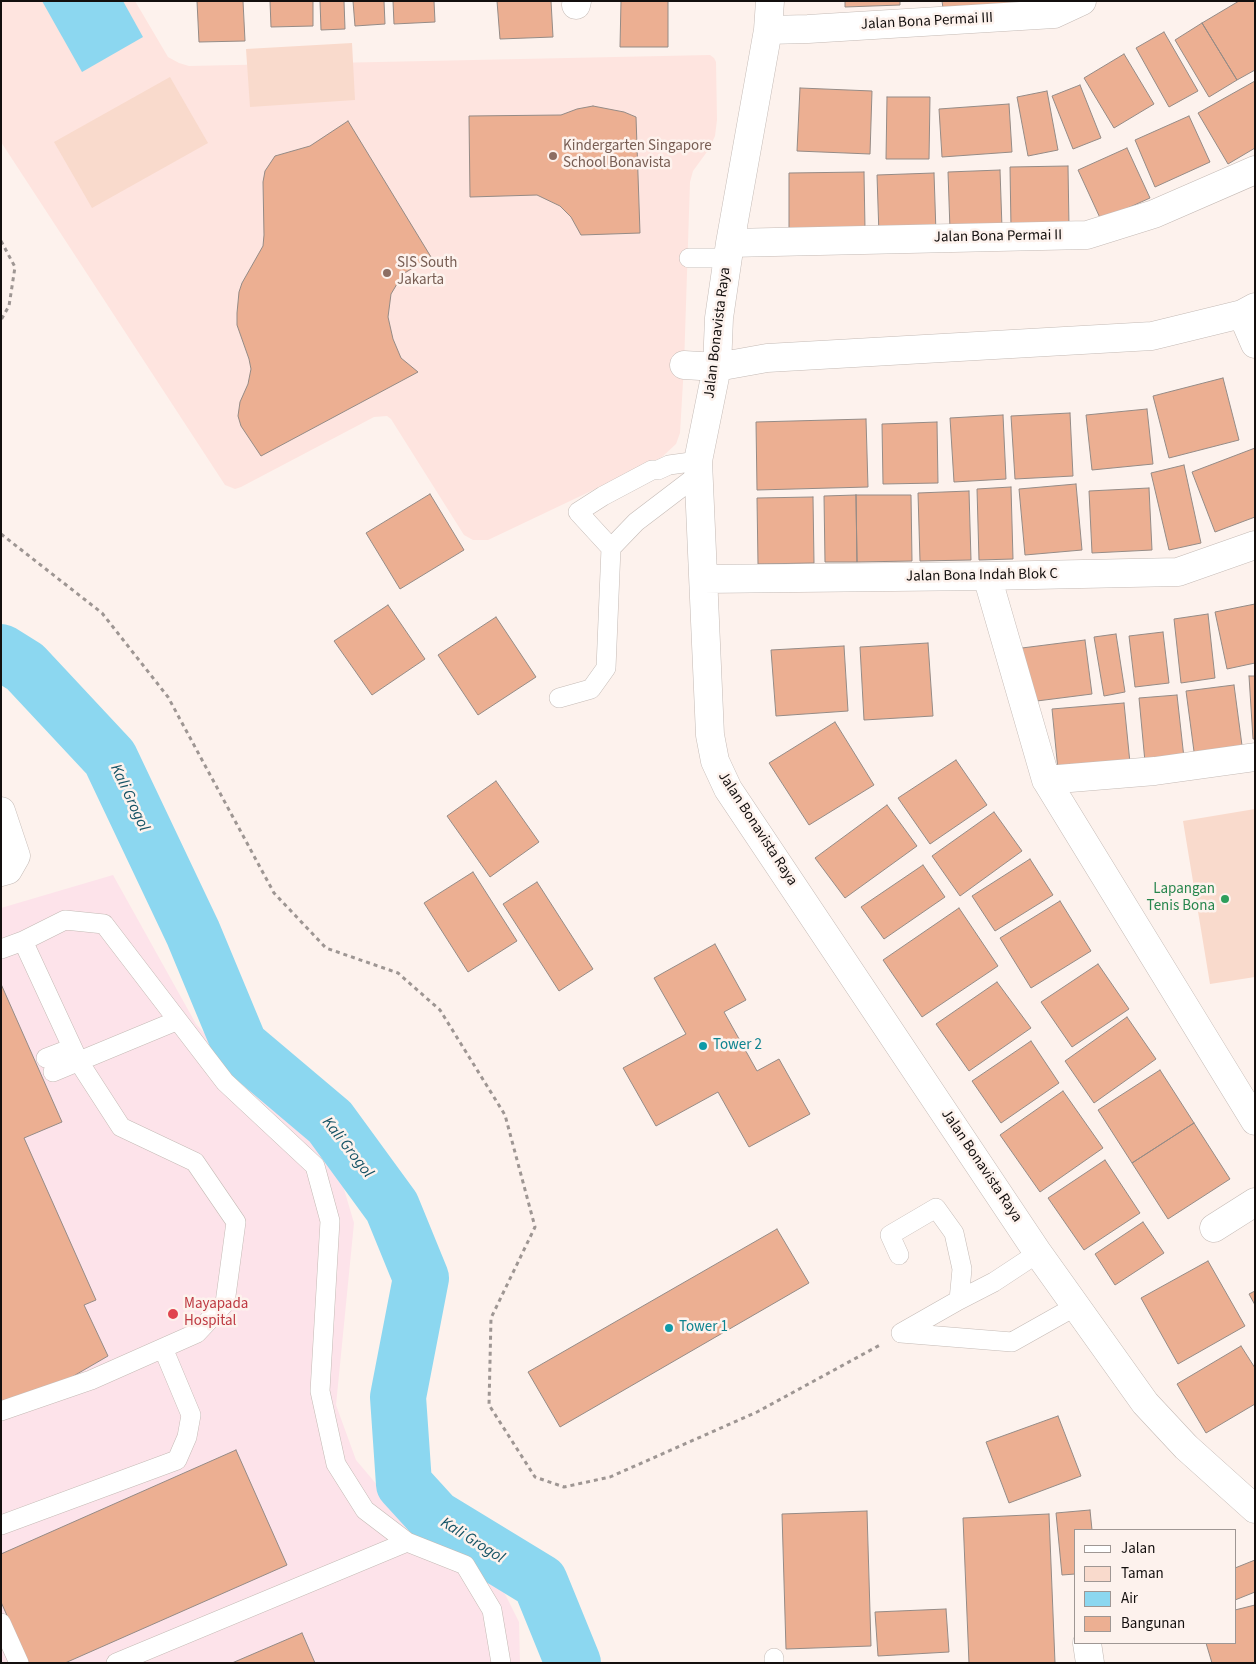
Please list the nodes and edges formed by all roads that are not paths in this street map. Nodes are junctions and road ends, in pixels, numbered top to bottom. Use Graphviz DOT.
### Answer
graph roads {
  1 [pos="770,1"];
  2 [pos="1082,1"];
  3 [pos="1053,8"];
  4 [pos="768,30"];
  5 [pos="1255,170"];
  6 [pos="729,251"];
  7 [pos="689,258"];
  8 [pos="1248,310"];
  9 [pos="1255,344"];
  10 [pos="684,365"];
  11 [pos="717,367"];
  12 [pos="699,468"];
  13 [pos="1255,545"];
  14 [pos="611,548"];
  15 [pos="987,576"];
  16 [pos="704,579"];
  17 [pos="559,698"];
  18 [pos="1255,757"];
  19 [pos="1046,780"];
  20 [pos="1,811"];
  21 [pos="1,872"];
  22 [pos="22,941"];
  23 [pos="1,949"];
  24 [pos="176,1021"];
  25 [pos="76,1055"];
  26 [pos="50,1065"];
  27 [pos="1255,1122"];
  28 [pos="1255,1202"];
  29 [pos="1214,1228"];
  30 [pos="1038,1253"];
  31 [pos="899,1255"];
  32 [pos="959,1300"];
  33 [pos="1076,1306"];
  34 [pos="163,1348"];
  35 [pos="1,1410"];
  36 [pos="1255,1509"];
  37 [pos="1,1525"];
  38 [pos="407,1542"];
  39 [pos="1,1623"];
  40 [pos="1087,1644"];
  41 [pos="19,1663"];
  42 [pos="116,1663"];
  43 [pos="501,1663"];
  44 [pos="1090,1663"];
  1 -- 4 [label="street, Jalan Bonavista Raya"];
  2 -- 3 [label="street, Jalan Bona Permai III"];
  3 -- 4 [label="street, Jalan Bona Permai III"];
  4 -- 6 [label="street, Jalan Bonavista Raya"];
  5 -- 6 [label="street, Jalan Bona Permai II"];
  6 -- 7 [label="lane"];
  6 -- 11 [label="street, Jalan Bonavista Raya"];
  8 -- 9 [label="street"];
  8 -- 11 [label="street"];
  10 -- 11 [label="street"];
  11 -- 12 [label="street, Jalan Bonavista Raya"];
  12 -- 14 [label="lane"];
  12 -- 14 [label="lane"];
  12 -- 16 [label="street, Jalan Bonavista Raya"];
  13 -- 15 [label="street, Jalan Bona Indah Blok C"];
  14 -- 17 [label="lane"];
  15 -- 16 [label="street, Jalan Bona Indah Blok C"];
  15 -- 19 [label="street"];
  16 -- 30 [label="street, Jalan Bonavista Raya"];
  18 -- 19 [label="street"];
  19 -- 27 [label="street"];
  20 -- 21 [label="street"];
  22 -- 23 [label="lane"];
  22 -- 24 [label="lane"];
  22 -- 25 [label="lane"];
  24 -- 25 [label="lane"];
  24 -- 38 [label="lane"];
  25 -- 26 [label="lane"];
  25 -- 34 [label="lane"];
  28 -- 29 [label="street"];
  30 -- 32 [label="lane"];
  30 -- 33 [label="street, Jalan Bonavista Raya"];
  31 -- 32 [label="lane"];
  32 -- 33 [label="lane"];
  33 -- 36 [label="street, Jalan Bonavista Raya"];
  34 -- 35 [label="lane"];
  34 -- 37 [label="lane"];
  38 -- 42 [label="lane"];
  38 -- 43 [label="lane"];
  39 -- 41 [label="lane"];
  40 -- 44 [label="street"];
}
